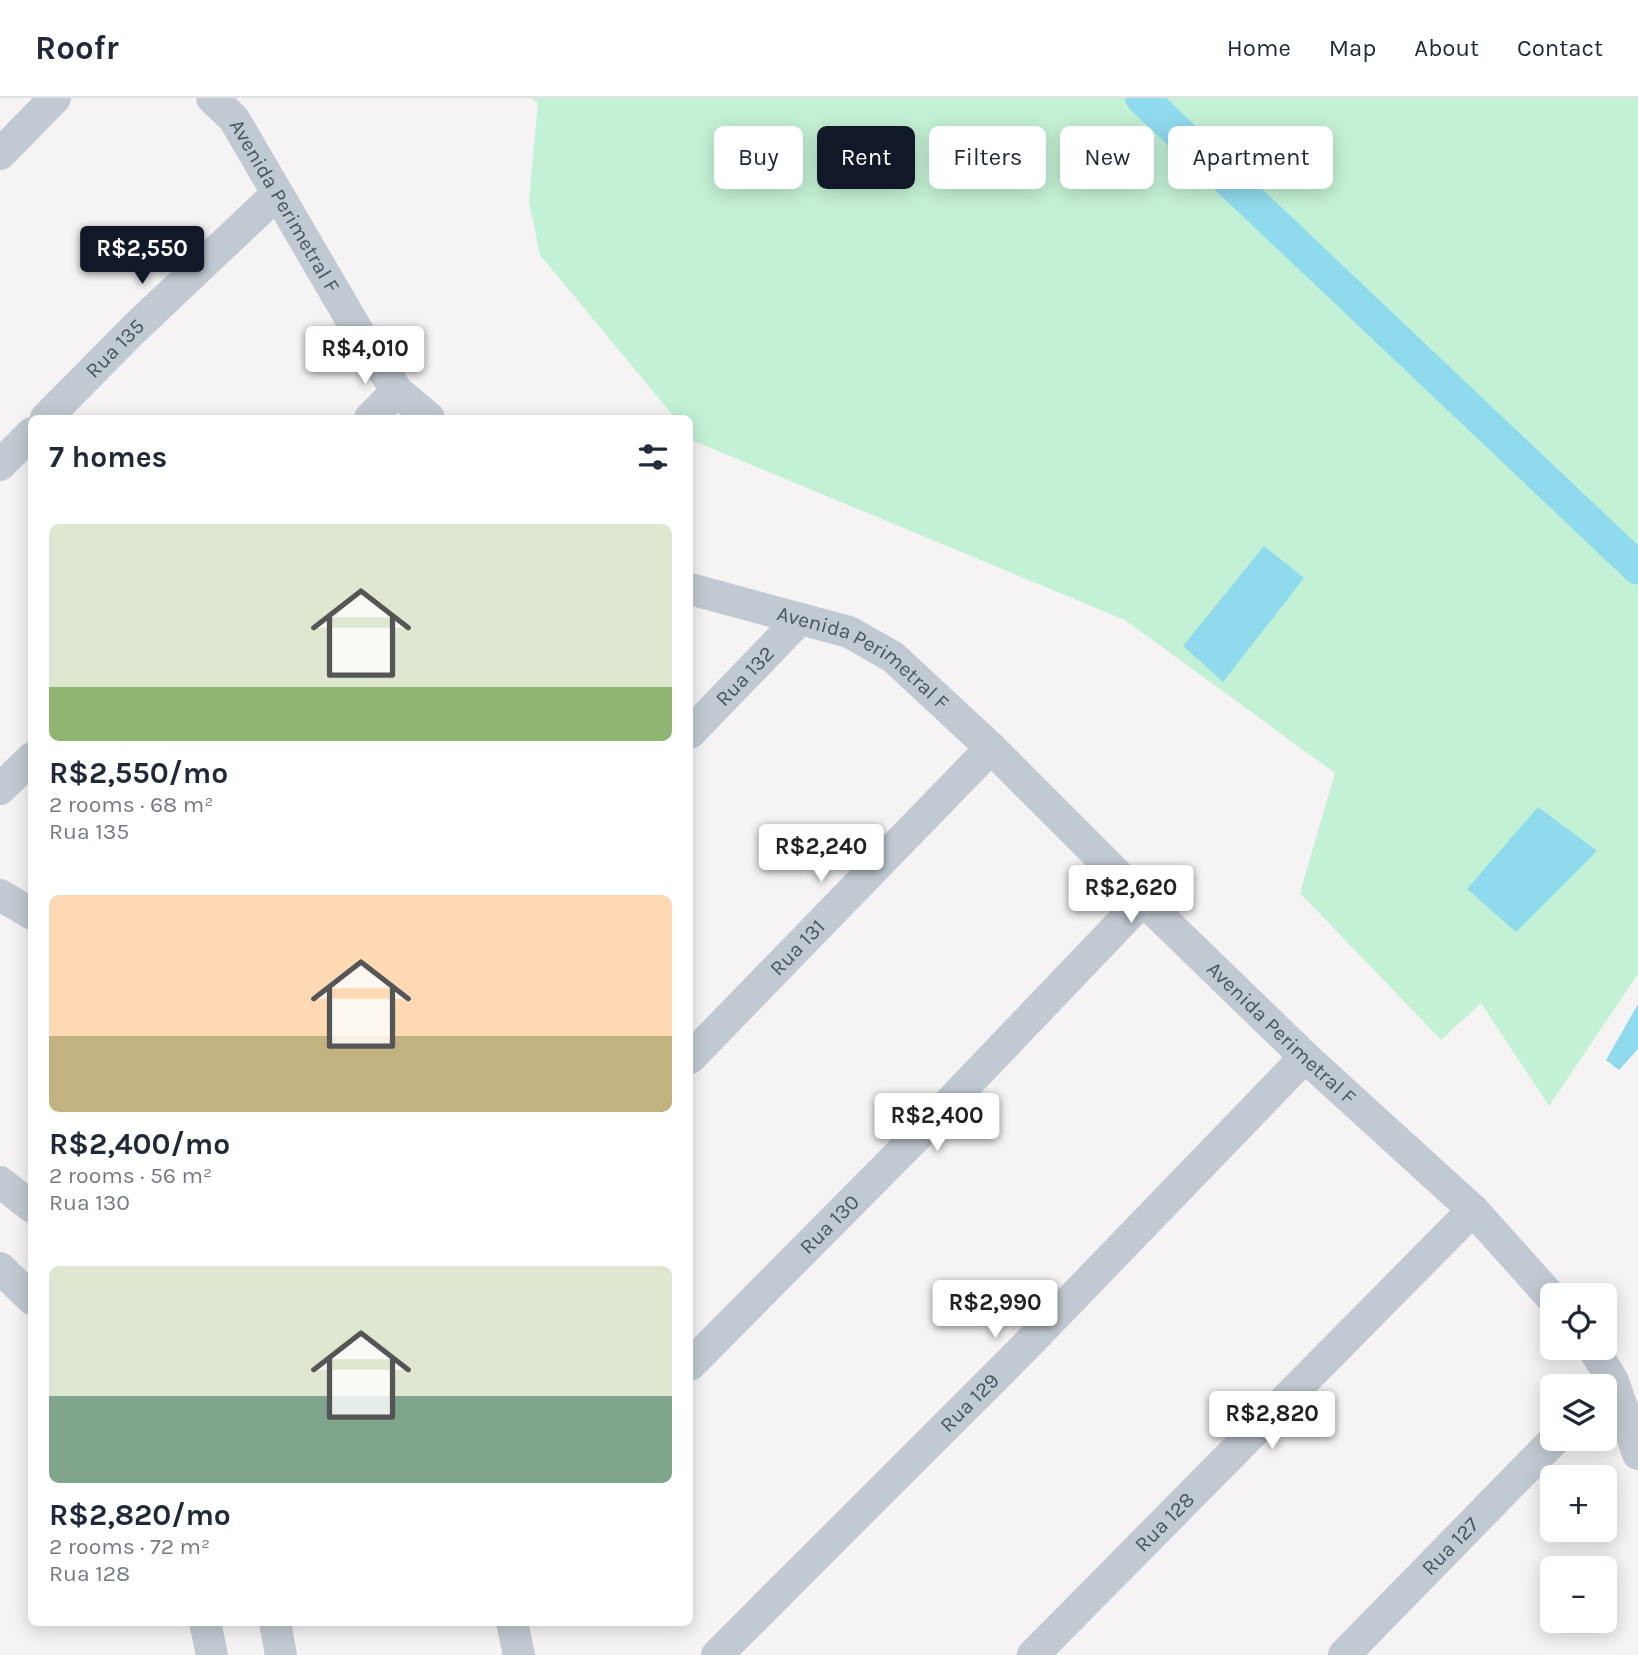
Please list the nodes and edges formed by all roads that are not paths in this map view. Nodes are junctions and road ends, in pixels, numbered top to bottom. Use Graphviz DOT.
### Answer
graph roads {
  1 [pos="55,98"];
  2 [pos="212,98"];
  3 [pos="0,154"];
  4 [pos="277,194"];
  5 [pos="397,391"];
  6 [pos="49,415"];
  7 [pos="373,415"];
  8 [pos="425,415"];
  9 [pos="28,437"];
  10 [pos="0,465"];
  11 [pos="693,590"];
  12 [pos="800,619"];
  13 [pos="693,730"];
  14 [pos="991,748"];
  15 [pos="28,762"];
  16 [pos="0,789"];
  17 [pos="0,895"];
  18 [pos="1143,900"];
  19 [pos="28,912"];
  20 [pos="693,1055"];
  21 [pos="1305,1057"];
  22 [pos="0,1182"];
  23 [pos="28,1204"];
  24 [pos="1473,1210"];
  25 [pos="0,1268"];
  26 [pos="1540,1285"];
  27 [pos="28,1295"];
  28 [pos="693,1362"];
  29 [pos="1617,1401"];
  30 [pos="1543,1451"];
  31 [pos="1638,1454"];
  32 [pos="206,1626"];
  33 [pos="276,1626"];
  34 [pos="513,1626"];
  35 [pos="212,1655"];
  36 [pos="281,1655"];
  37 [pos="519,1655"];
  38 [pos="717,1655"];
  39 [pos="1033,1655"];
  40 [pos="1344,1655"];
  1 -- 3 [label="street"];
  2 -- 4 [label="street, Avenida Perimetral F"];
  4 -- 5 [label="street, Avenida Perimetral F"];
  4 -- 6 [label="street, Rua 135"];
  5 -- 7 [label="street"];
  5 -- 8 [label="street, Avenida Perimetral F"];
  9 -- 10 [label="street"];
  11 -- 12 [label="street, Avenida Perimetral F"];
  12 -- 13 [label="street, Rua 132"];
  12 -- 14 [label="street, Avenida Perimetral F"];
  14 -- 18 [label="street, Avenida Perimetral F"];
  14 -- 20 [label="street, Rua 131"];
  15 -- 16 [label="street"];
  17 -- 19 [label="street"];
  18 -- 21 [label="street, Avenida Perimetral F"];
  18 -- 28 [label="street, Rua 130"];
  21 -- 24 [label="street, Avenida Perimetral F"];
  21 -- 38 [label="street, Rua 129"];
  22 -- 23 [label="street"];
  24 -- 26 [label="street, Avenida Perimetral F"];
  24 -- 39 [label="street, Rua 128"];
  25 -- 27 [label="street"];
  29 -- 31 [label="street"];
  30 -- 40 [label="street, Rua 127"];
  32 -- 35 [label="street"];
  33 -- 36 [label="street"];
  34 -- 37 [label="street"];
}
